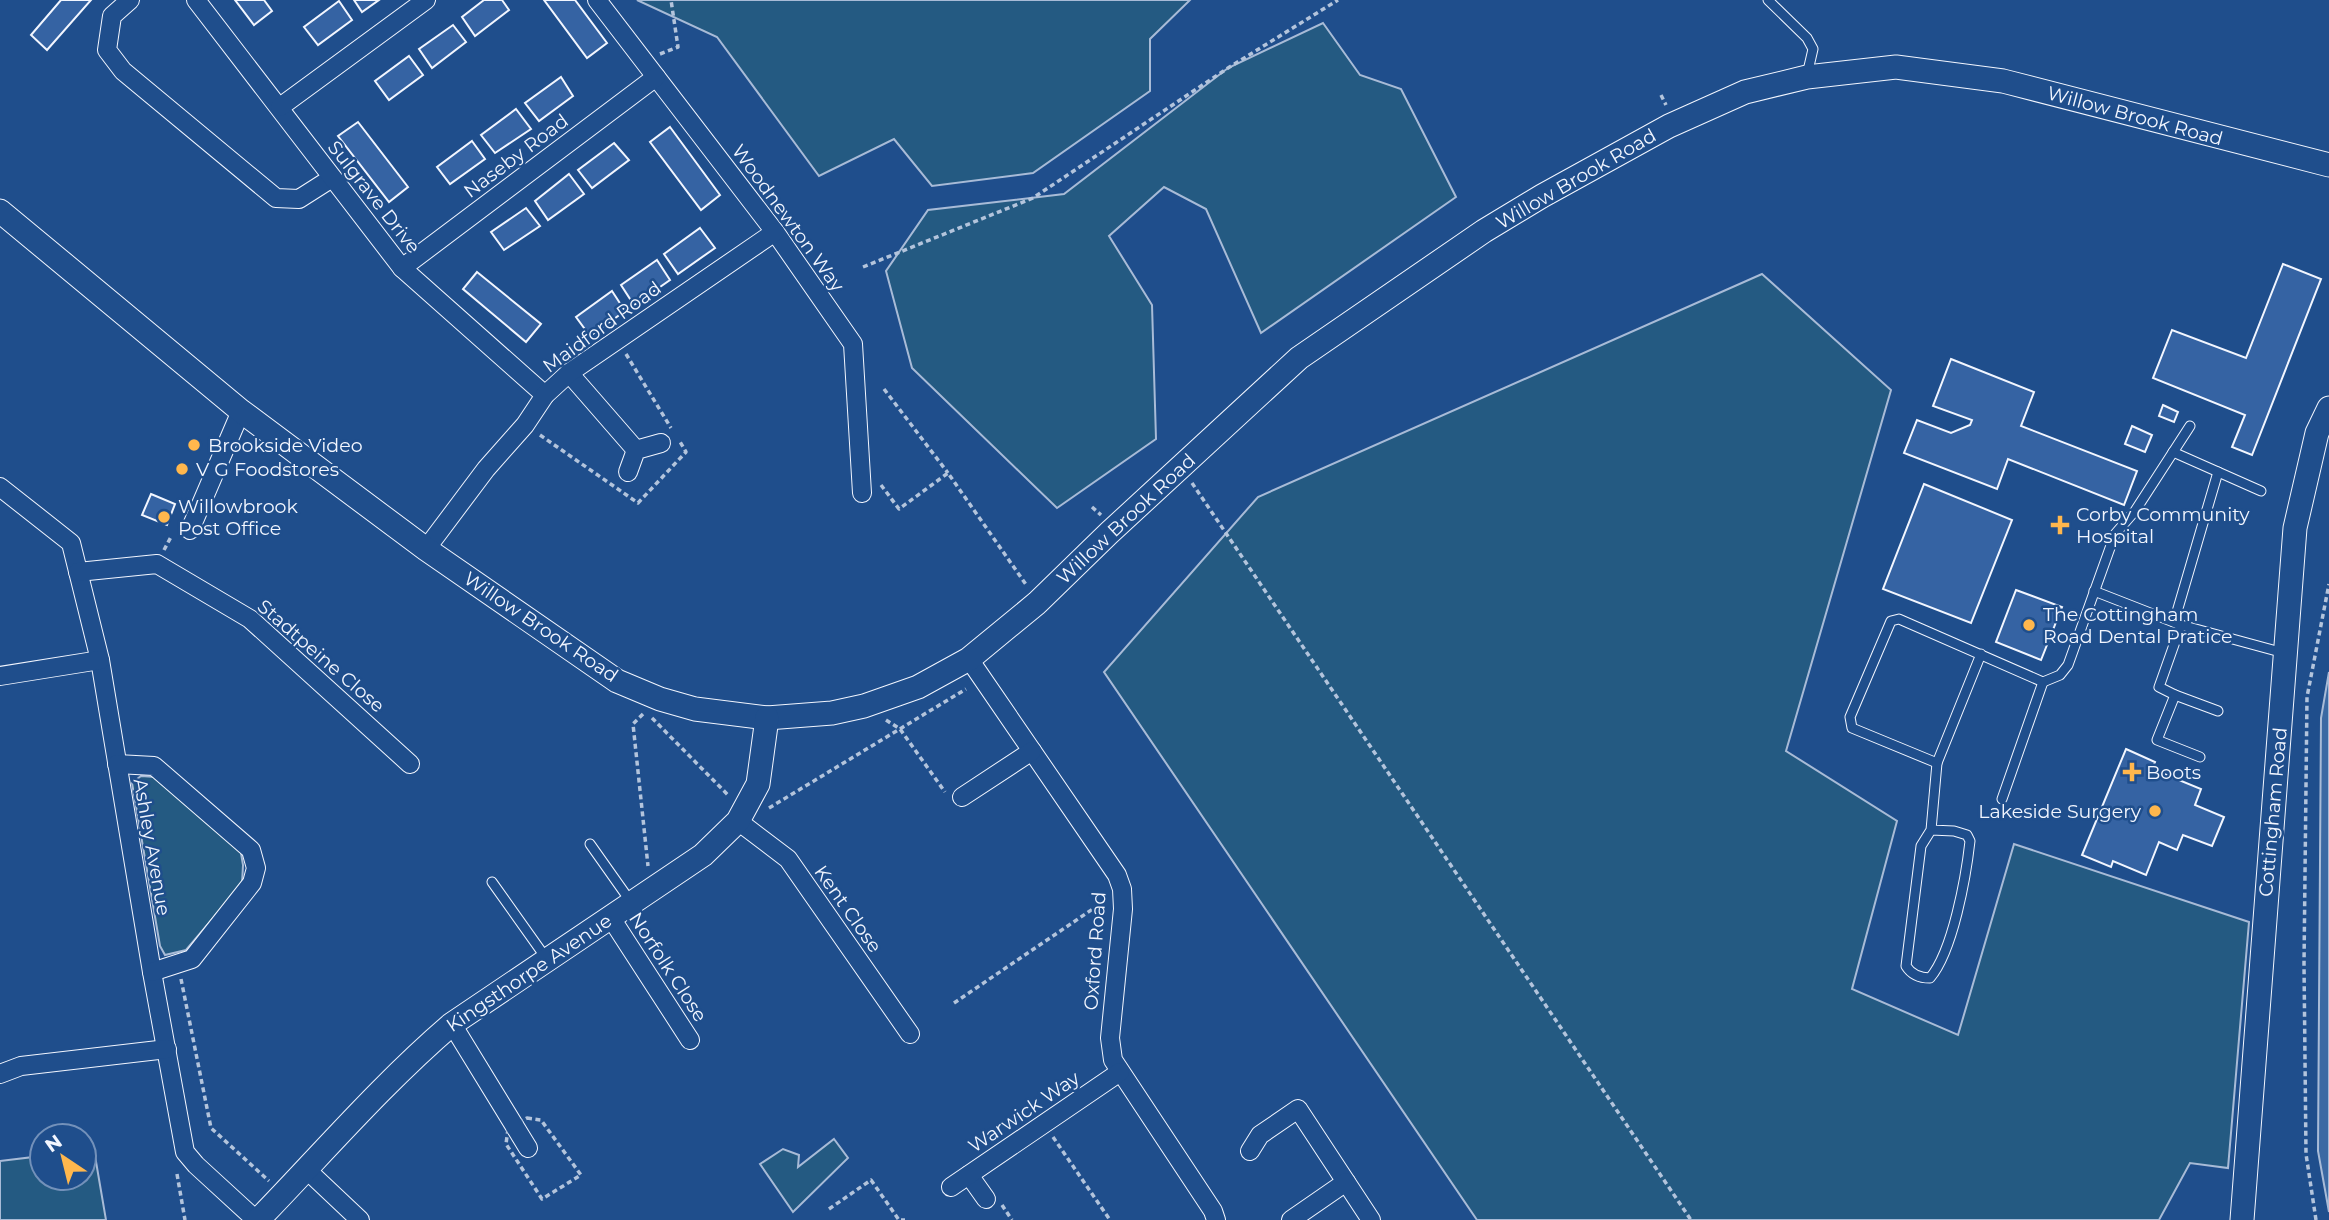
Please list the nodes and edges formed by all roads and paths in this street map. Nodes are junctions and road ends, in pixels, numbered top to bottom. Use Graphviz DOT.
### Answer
graph roads {
  1 [pos="131,0"];
  2 [pos="196,0"];
  3 [pos="426,0"];
  4 [pos="597,0"];
  5 [pos="671,0"];
  6 [pos="1338,0"];
  7 [pos="1768,0"];
  8 [pos="641,60"];
  9 [pos="656,77"];
  10 [pos="1807,77"];
  11 [pos="280,107"];
  12 [pos="2329,165"];
  13 [pos="332,178"];
  14 [pos="0,211"];
  15 [pos="775,232"];
  16 [pos="863,267"];
  17 [pos="402,268"];
  18 [pos="569,373"];
  19 [pos="884,389"];
  20 [pos="545,395"];
  21 [pos="2329,408"];
  22 [pos="241,411"];
  23 [pos="2190,426"];
  24 [pos="661,443"];
  25 [pos="636,450"];
  26 [pos="2173,452"];
  27 [pos="860,457"];
  28 [pos="1181,467"];
  29 [pos="628,472"];
  30 [pos="948,472"];
  31 [pos="2218,472"];
  32 [pos="0,486"];
  33 [pos="2261,491"];
  34 [pos="862,493"];
  35 [pos="190,530"];
  36 [pos="426,549"];
  37 [pos="157,564"];
  38 [pos="78,572"];
  39 [pos="2329,584"];
  40 [pos="2094,591"];
  41 [pos="1037,603"];
  42 [pos="2178,623"];
  43 [pos="2286,653"];
  44 [pos="1981,654"];
  45 [pos="969,659"];
  46 [pos="100,660"];
  47 [pos="0,676"];
  48 [pos="982,679"];
  49 [pos="2043,682"];
  50 [pos="2175,695"];
  51 [pos="864,706"];
  52 [pos="2218,712"];
  53 [pos="767,718"];
  54 [pos="900,729"];
  55 [pos="1032,751"];
  56 [pos="2200,757"];
  57 [pos="1937,763"];
  58 [pos="117,764"];
  59 [pos="410,764"];
  60 [pos="962,797"];
  61 [pos="2002,799"];
  62 [pos="740,816"];
  63 [pos="1931,830"];
  64 [pos="590,844"];
  65 [pos="492,882"];
  66 [pos="657,886"];
  67 [pos="1122,890"];
  68 [pos="632,903"];
  69 [pos="611,918"];
  70 [pos="547,960"];
  71 [pos="178,964"];
  72 [pos="152,972"];
  73 [pos="954,1003"];
  74 [pos="452,1024"];
  75 [pos="910,1034"];
  76 [pos="691,1040"];
  77 [pos="167,1049"];
  78 [pos="1120,1072"];
  79 [pos="0,1074"];
  80 [pos="1044,1124"];
  81 [pos="528,1148"];
  82 [pos="1250,1151"];
  83 [pos="185,1152"];
  84 [pos="307,1170"];
  85 [pos="969,1175"];
  86 [pos="1346,1182"];
  87 [pos="951,1187"];
  88 [pos="283,1194"];
  89 [pos="986,1199"];
  90 [pos="829,1209"];
  91 [pos="185,1220"];
  92 [pos="257,1220"];
  93 [pos="360,1220"];
  94 [pos="901,1220"];
  95 [pos="1110,1220"];
  96 [pos="1216,1220"];
  97 [pos="1291,1220"];
  98 [pos="1371,1220"];
  99 [pos="1691,1220"];
  100 [pos="2242,1220"];
  101 [pos="2316,1220"];
  1 -- 13 [label="street"];
  2 -- 11 [label="street, Sulgrave Drive"];
  3 -- 11 [label="street"];
  4 -- 8 [label="street, Woodnewton Way"];
  5 -- 8 [label="path"];
  6 -- 16 [label="path"];
  7 -- 10 [label="lane"];
  8 -- 9 [label="street, Woodnewton Way"];
  9 -- 15 [label="street, Woodnewton Way"];
  9 -- 17 [label="street, Naseby Road"];
  10 -- 12 [label="street, Willow Brook Road"];
  10 -- 28 [label="street, Willow Brook Road"];
  11 -- 13 [label="street, Sulgrave Drive"];
  13 -- 17 [label="street, Sulgrave Drive"];
  14 -- 22 [label="street, Willow Brook Road"];
  15 -- 18 [label="street, Maidford Road"];
  15 -- 27 [label="street, Woodnewton Way"];
  17 -- 20 [label="street, Sulgrave Drive"];
  18 -- 20 [label="street, Maidford Road"];
  18 -- 25 [label="street"];
  19 -- 30 [label="path"];
  20 -- 36 [label="street, Maidford Road"];
  21 -- 43 [label="street, Cottingham Road"];
  22 -- 35 [label="street"];
  22 -- 36 [label="street, Willow Brook Road"];
  23 -- 26 [label="lane"];
  24 -- 25 [label="street"];
  25 -- 29 [label="street"];
  26 -- 31 [label="lane"];
  26 -- 40 [label="lane"];
  27 -- 30 [label="path"];
  27 -- 34 [label="street, Woodnewton Way"];
  28 -- 41 [label="street, Willow Brook Road"];
  28 -- 99 [label="path"];
  30 -- 41 [label="path"];
  31 -- 33 [label="lane"];
  31 -- 42 [label="lane"];
  32 -- 38 [label="street, Ashley Avenue"];
  35 -- 37 [label="path"];
  36 -- 53 [label="street, Willow Brook Road"];
  37 -- 38 [label="street"];
  37 -- 59 [label="street, Stadtpeine Close"];
  38 -- 46 [label="street, Ashley Avenue"];
  39 -- 101 [label="path"];
  40 -- 42 [label="lane"];
  40 -- 49 [label="lane"];
  41 -- 45 [label="street, Willow Brook Road"];
  42 -- 43 [label="lane"];
  42 -- 50 [label="lane"];
  43 -- 100 [label="street, Cottingham Road"];
  44 -- 49 [label="lane"];
  44 -- 57 [label="lane"];
  44 -- 57 [label="lane"];
  45 -- 48 [label="street, Oxford Road"];
  45 -- 51 [label="street, Willow Brook Road"];
  46 -- 47 [label="street"];
  46 -- 58 [label="street, Ashley Avenue"];
  48 -- 54 [label="path"];
  48 -- 55 [label="street, Oxford Road"];
  49 -- 61 [label="lane"];
  50 -- 52 [label="lane"];
  50 -- 56 [label="lane"];
  51 -- 53 [label="street, Willow Brook Road"];
  51 -- 54 [label="path"];
  53 -- 62 [label="street, Kingsthorpe Avenue"];
  54 -- 60 [label="path"];
  54 -- 62 [label="path"];
  55 -- 60 [label="street"];
  55 -- 67 [label="street, Oxford Road"];
  57 -- 63 [label="lane"];
  58 -- 71 [label="street"];
  58 -- 72 [label="street, Ashley Avenue"];
  62 -- 66 [label="street, Kingsthorpe Avenue"];
  62 -- 66 [label="path"];
  62 -- 75 [label="street, Kent Close"];
  63 -- 63 [label="lane"];
  64 -- 68 [label="lane"];
  65 -- 70 [label="lane"];
  66 -- 68 [label="street, Kingsthorpe Avenue"];
  67 -- 73 [label="path"];
  67 -- 78 [label="street, Oxford Road"];
  68 -- 69 [label="street, Kingsthorpe Avenue"];
  69 -- 70 [label="street, Kingsthorpe Avenue"];
  69 -- 76 [label="street, Norfolk Close"];
  70 -- 74 [label="street, Kingsthorpe Avenue"];
  71 -- 72 [label="street"];
  71 -- 88 [label="path"];
  72 -- 77 [label="street, Ashley Avenue"];
  74 -- 81 [label="street"];
  74 -- 84 [label="street, Kingsthorpe Avenue"];
  77 -- 79 [label="street"];
  77 -- 83 [label="street, Ashley Avenue"];
  78 -- 80 [label="street, Warwick Way"];
  78 -- 96 [label="street, Oxford Road"];
  80 -- 85 [label="street, Warwick Way"];
  80 -- 95 [label="path"];
  82 -- 86 [label="street"];
  83 -- 91 [label="path"];
  83 -- 92 [label="street"];
  84 -- 88 [label="street, Kingsthorpe Avenue"];
  84 -- 93 [label="street"];
  85 -- 87 [label="street, Warwick Way"];
  85 -- 89 [label="street"];
  86 -- 97 [label="street"];
  86 -- 98 [label="street"];
  88 -- 92 [label="street, Kingsthorpe Avenue"];
  90 -- 94 [label="path"];
}
